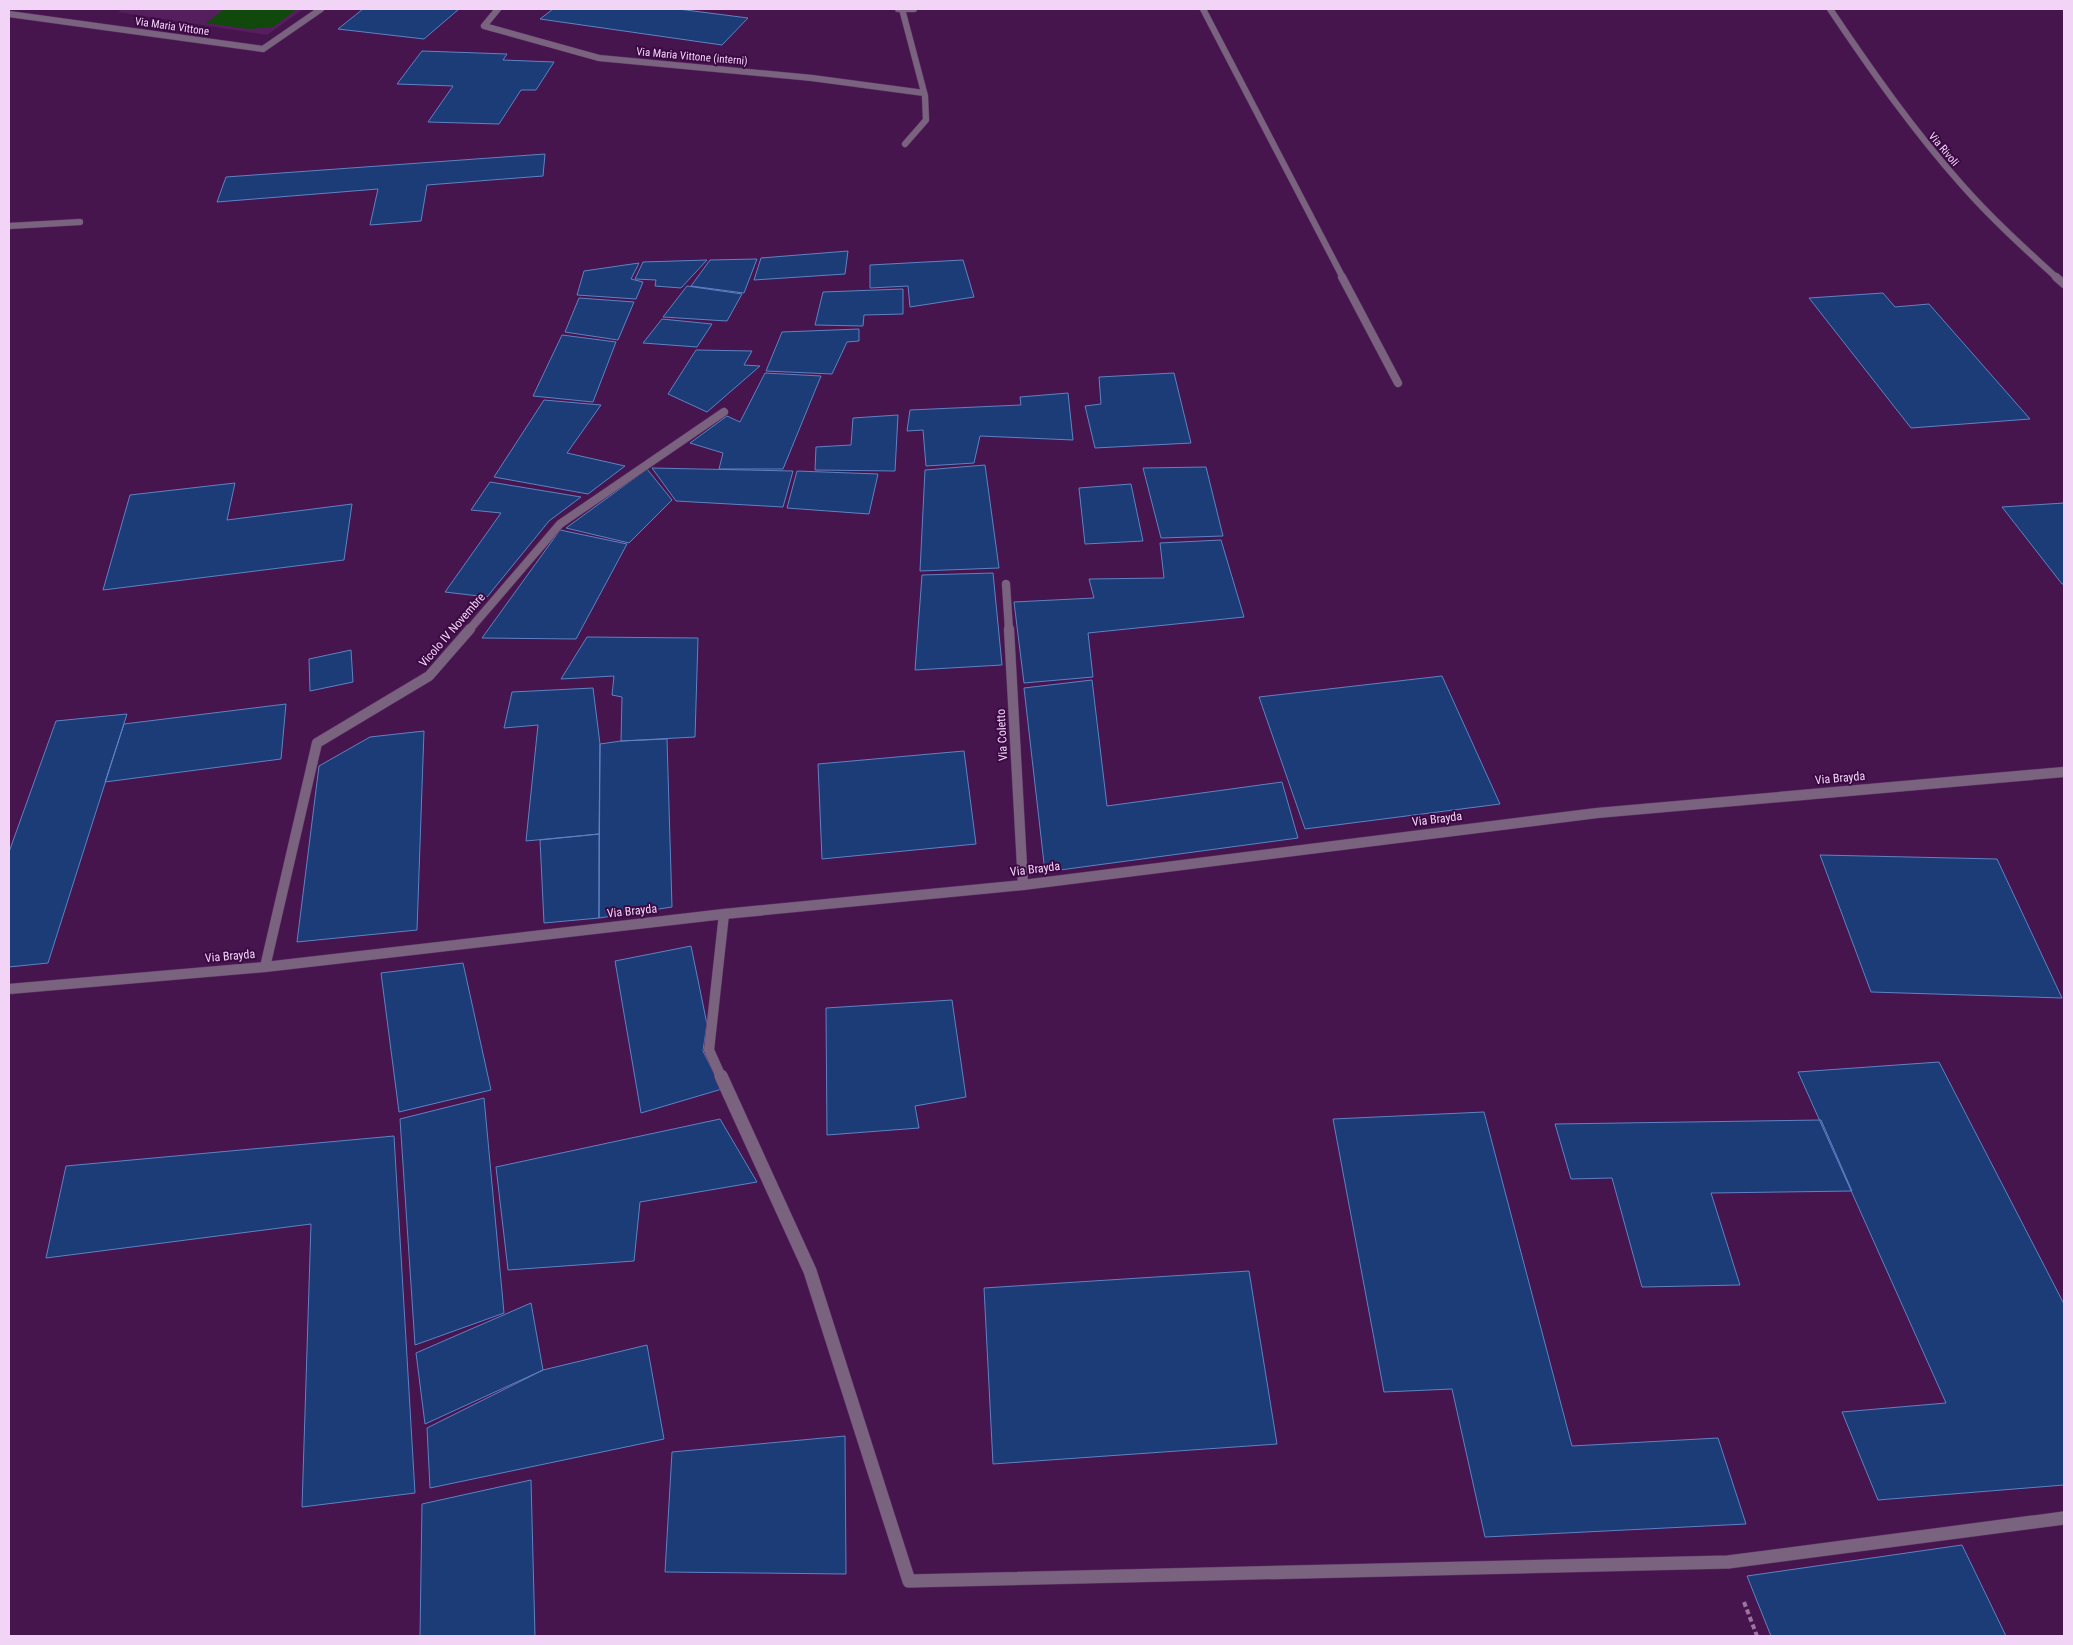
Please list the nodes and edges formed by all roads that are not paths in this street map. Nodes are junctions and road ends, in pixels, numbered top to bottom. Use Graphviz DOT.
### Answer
graph roads {
  1 [pos="321,9"];
  2 [pos="498,9"];
  3 [pos="900,9"];
  4 [pos="914,9"];
  5 [pos="1204,9"];
  6 [pos="1830,9"];
  7 [pos="9,14"];
  8 [pos="924,93"];
  9 [pos="904,144"];
  10 [pos="80,222"];
  11 [pos="9,226"];
  12 [pos="2064,284"];
  13 [pos="1398,383"];
  14 [pos="724,412"];
  15 [pos="1006,584"];
  16 [pos="2064,772"];
  17 [pos="1023,885"];
  18 [pos="724,914"];
  19 [pos="265,967"];
  20 [pos="9,990"];
  21 [pos="2064,1518"];
  1 -- 7 [label="street, Via Maria Vittone"];
  2 -- 8 [label="street, Via Maria Vittone (interni)"];
  3 -- 4 [label="street"];
  3 -- 8 [label="street"];
  5 -- 13 [label="street"];
  6 -- 12 [label="street, Via Rivoli"];
  8 -- 9 [label="street"];
  10 -- 11 [label="street"];
  14 -- 19 [label="street, Vicolo IV Novembre"];
  15 -- 17 [label="street, Via Coletto"];
  16 -- 17 [label="street, Via Brayda"];
  17 -- 18 [label="street, Via Brayda"];
  18 -- 19 [label="street, Via Brayda"];
  18 -- 21 [label="street"];
  19 -- 20 [label="street, Via Brayda"];
}
